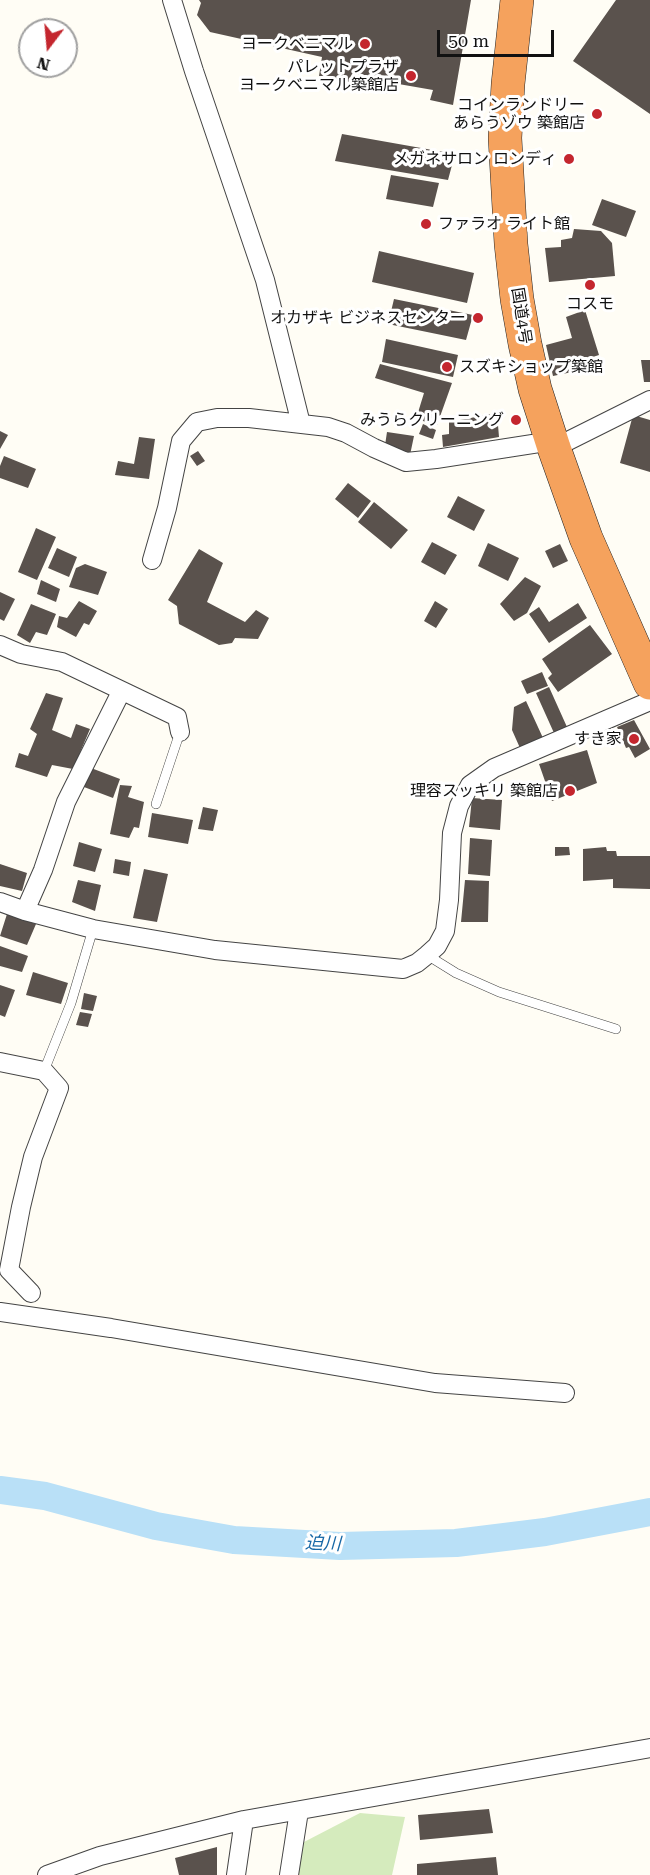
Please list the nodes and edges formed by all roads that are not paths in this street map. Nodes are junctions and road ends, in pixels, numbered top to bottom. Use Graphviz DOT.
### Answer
graph roads {
  1 [pos="172,0"];
  2 [pos="517,0"];
  3 [pos="650,400"];
  4 [pos="301,424"];
  5 [pos="553,444"];
  6 [pos="152,560"];
  7 [pos="0,645"];
  8 [pos="650,683"];
  9 [pos="121,692"];
  10 [pos="650,701"];
  11 [pos="180,732"];
  12 [pos="156,804"];
  13 [pos="0,902"];
  14 [pos="25,911"];
  15 [pos="93,929"];
  16 [pos="427,955"];
  17 [pos="616,1029"];
  18 [pos="0,1062"];
  19 [pos="44,1071"];
  20 [pos="31,1293"];
  21 [pos="0,1312"];
  22 [pos="565,1393"];
  23 [pos="650,1748"];
  24 [pos="299,1811"];
  25 [pos="244,1820"];
  26 [pos="47,1875"];
  27 [pos="236,1875"];
  28 [pos="289,1875"];
  1 -- 4 [label="street"];
  2 -- 5 [label="highway, 国道4号"];
  3 -- 5 [label="street"];
  4 -- 5 [label="street"];
  4 -- 6 [label="street"];
  5 -- 8 [label="highway, 国道4号"];
  7 -- 9 [label="street"];
  9 -- 11 [label="street"];
  9 -- 14 [label="street"];
  10 -- 16 [label="street"];
  11 -- 12 [label="lane"];
  13 -- 14 [label="street"];
  14 -- 15 [label="street"];
  15 -- 16 [label="street"];
  15 -- 19 [label="lane"];
  16 -- 17 [label="lane"];
  18 -- 19 [label="street"];
  19 -- 20 [label="street"];
  21 -- 22 [label="street"];
  23 -- 24 [label="street"];
  24 -- 25 [label="street"];
  24 -- 28 [label="street"];
  25 -- 26 [label="street"];
  25 -- 27 [label="street"];
}
